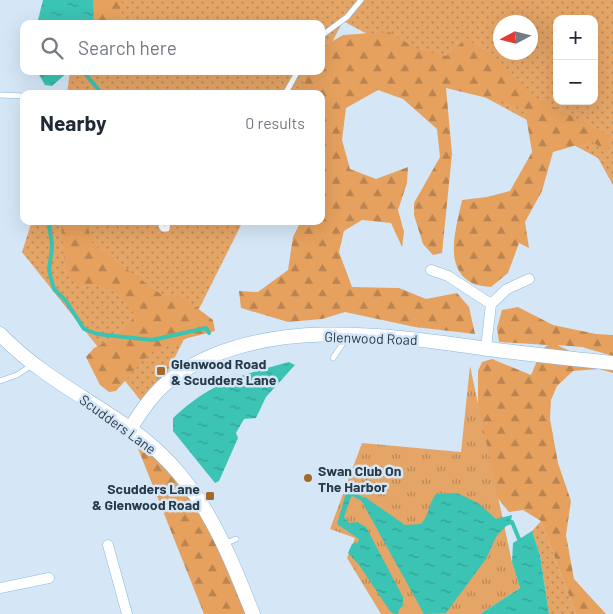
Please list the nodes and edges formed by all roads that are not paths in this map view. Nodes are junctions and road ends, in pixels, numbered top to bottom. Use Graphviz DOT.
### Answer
graph roads {
  1 [pos="361,0"];
  2 [pos="325,33"];
  3 [pos="296,75"];
  4 [pos="286,90"];
  5 [pos="0,95"];
  6 [pos="20,96"];
  7 [pos="431,270"];
  8 [pos="529,279"];
  9 [pos="491,304"];
  10 [pos="0,334"];
  11 [pos="350,334"];
  12 [pos="486,348"];
  13 [pos="333,358"];
  14 [pos="613,363"];
  15 [pos="33,365"];
  16 [pos="0,382"];
  17 [pos="130,429"];
  18 [pos="108,545"];
  19 [pos="49,578"];
  20 [pos="0,588"];
  21 [pos="127,614"];
  22 [pos="253,614"];
  1 -- 2 [label="lane"];
  3 -- 4 [label="lane"];
  5 -- 6 [label="lane"];
  7 -- 9 [label="street"];
  8 -- 9 [label="street"];
  9 -- 12 [label="street"];
  10 -- 15 [label="main road, Scudders Lane"];
  11 -- 12 [label="main road, Glenwood Road"];
  11 -- 13 [label="lane"];
  11 -- 17 [label="main road, Glenwood Road"];
  12 -- 14 [label="main road, Glenwood Road"];
  15 -- 16 [label="lane"];
  15 -- 17 [label="main road, Scudders Lane"];
  17 -- 22 [label="main road, Scudders Lane"];
  18 -- 21 [label="street"];
  19 -- 20 [label="street"];
}
